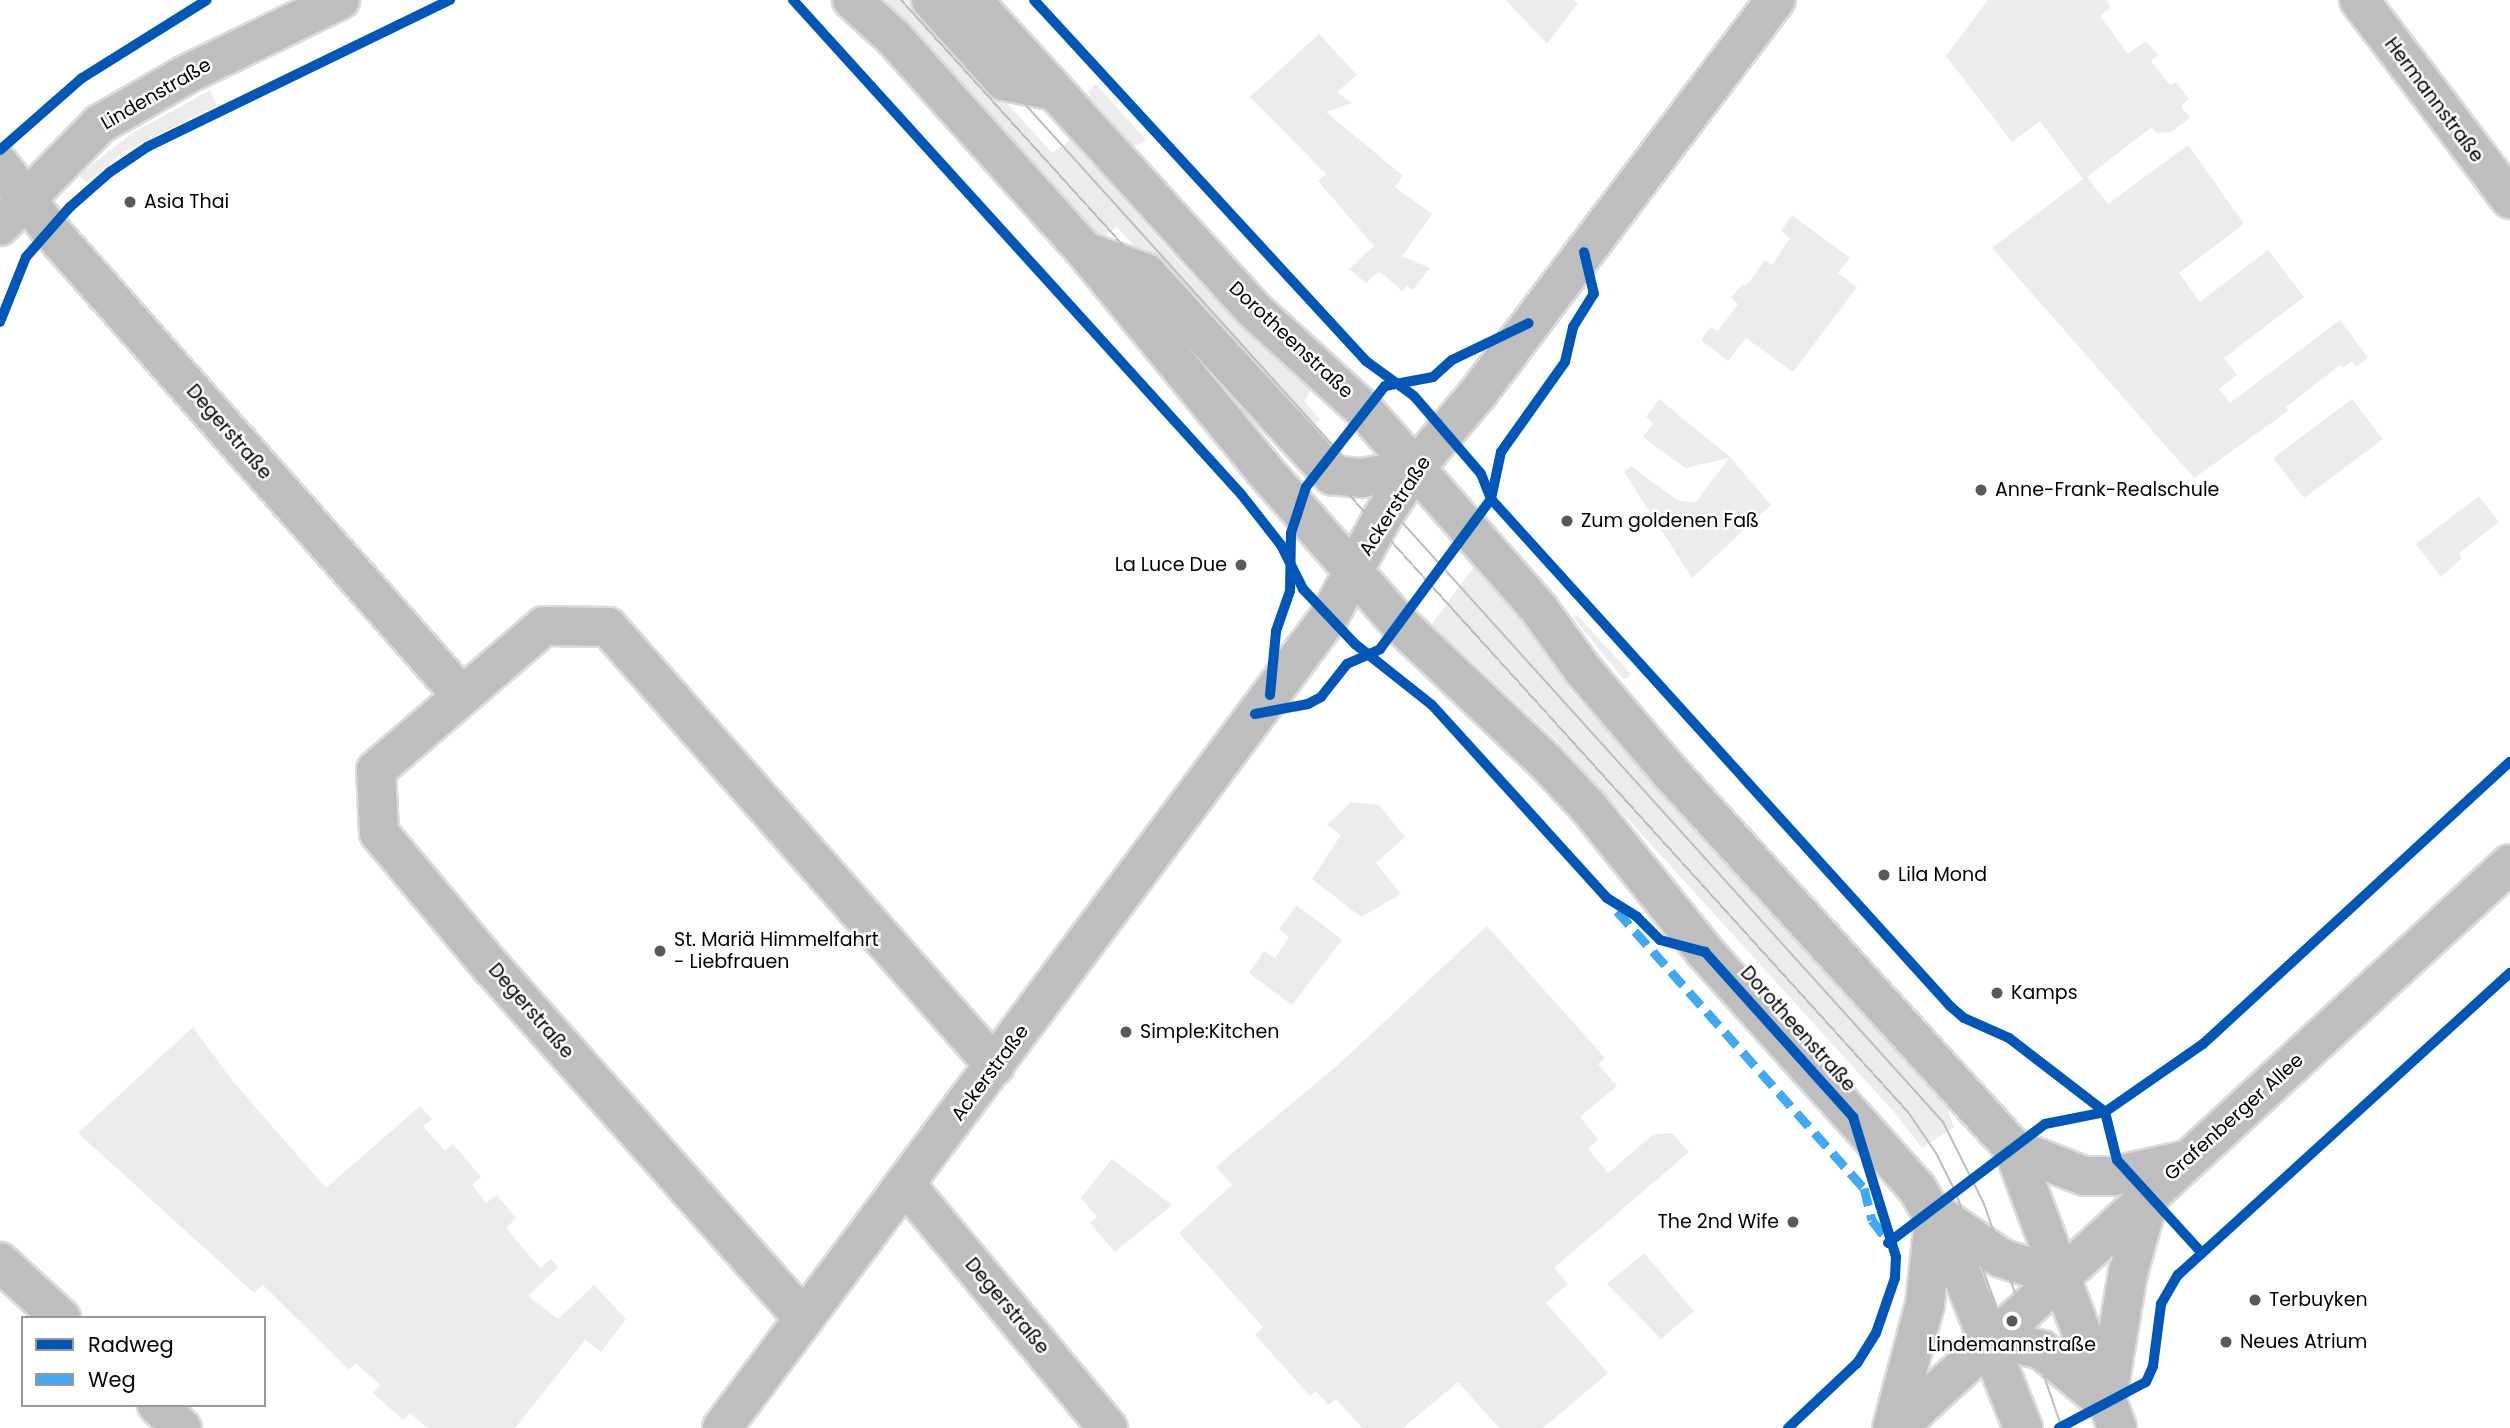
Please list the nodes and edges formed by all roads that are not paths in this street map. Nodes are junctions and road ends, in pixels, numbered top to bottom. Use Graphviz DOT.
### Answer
graph roads {
  1 [pos="340,0"];
  2 [pos="852,0"];
  3 [pos="931,0"];
  4 [pos="972,0"];
  5 [pos="1776,0"];
  6 [pos="2358,0"];
  7 [pos="1054,91"];
  8 [pos="0,165"];
  9 [pos="2510,199"];
  10 [pos="12,212"];
  11 [pos="1086,251"];
  12 [pos="1415,468"];
  13 [pos="1354,571"];
  14 [pos="463,696"];
  15 [pos="2507,873"];
  16 [pos="995,1066"];
  17 [pos="2013,1148"];
  18 [pos="2186,1160"];
  19 [pos="906,1185"];
  20 [pos="2150,1194"];
  21 [pos="1934,1211"];
  22 [pos="0,1262"];
  23 [pos="2060,1277"];
  24 [pos="59,1316"];
  25 [pos="804,1319"];
  26 [pos="1989,1343"];
  27 [pos="159,1407"];
  28 [pos="2111,1416"];
  29 [pos="182,1428"];
  30 [pos="722,1428"];
  31 [pos="1108,1428"];
  32 [pos="1894,1428"];
  33 [pos="2023,1428"];
  1 -- 10 [label="main road, Lindenstraße"];
  2 -- 11 [label="main road, Dorotheenstraße"];
  3 -- 7 [label="main road"];
  4 -- 7 [label="main road, Dorotheenstraße"];
  5 -- 12 [label="main road, Ackerstraße"];
  6 -- 9 [label="main road, Hermannstraße"];
  7 -- 12 [label="main road, Dorotheenstraße"];
  8 -- 10 [label="main road, Degerstraße"];
  10 -- 14 [label="main road, Degerstraße"];
  11 -- 12 [label="main road"];
  11 -- 13 [label="main road, Dorotheenstraße"];
  12 -- 13 [label="main road, Ackerstraße"];
  12 -- 17 [label="main road, Dorotheenstraße"];
  13 -- 16 [label="main road, Ackerstraße"];
  13 -- 21 [label="main road, Dorotheenstraße"];
  14 -- 16 [label="main road, Degerstraße"];
  14 -- 25 [label="main road, Degerstraße"];
  15 -- 18 [label="main road, Grafenberger Allee"];
  16 -- 19 [label="main road, Ackerstraße"];
  17 -- 18 [label="main road"];
  17 -- 23 [label="main road, Dorotheenstraße"];
  18 -- 20 [label="main road, Grafenberger Allee"];
  19 -- 25 [label="main road, Ackerstraße"];
  19 -- 31 [label="main road, Degerstraße"];
  20 -- 23 [label="main road, Grafenberger Allee"];
  20 -- 28 [label="main road"];
  21 -- 23 [label="main road"];
  21 -- 26 [label="main road, Dorotheenstraße"];
  21 -- 32 [label="main road"];
  22 -- 24 [label="main road"];
  23 -- 26 [label="main road, Grafenberger Allee"];
  23 -- 28 [label="main road"];
  25 -- 30 [label="main road, Ackerstraße"];
  26 -- 28 [label="main road"];
  26 -- 32 [label="main road, Grafenberger Allee"];
  26 -- 33 [label="main road"];
  27 -- 29 [label="main road"];
}
